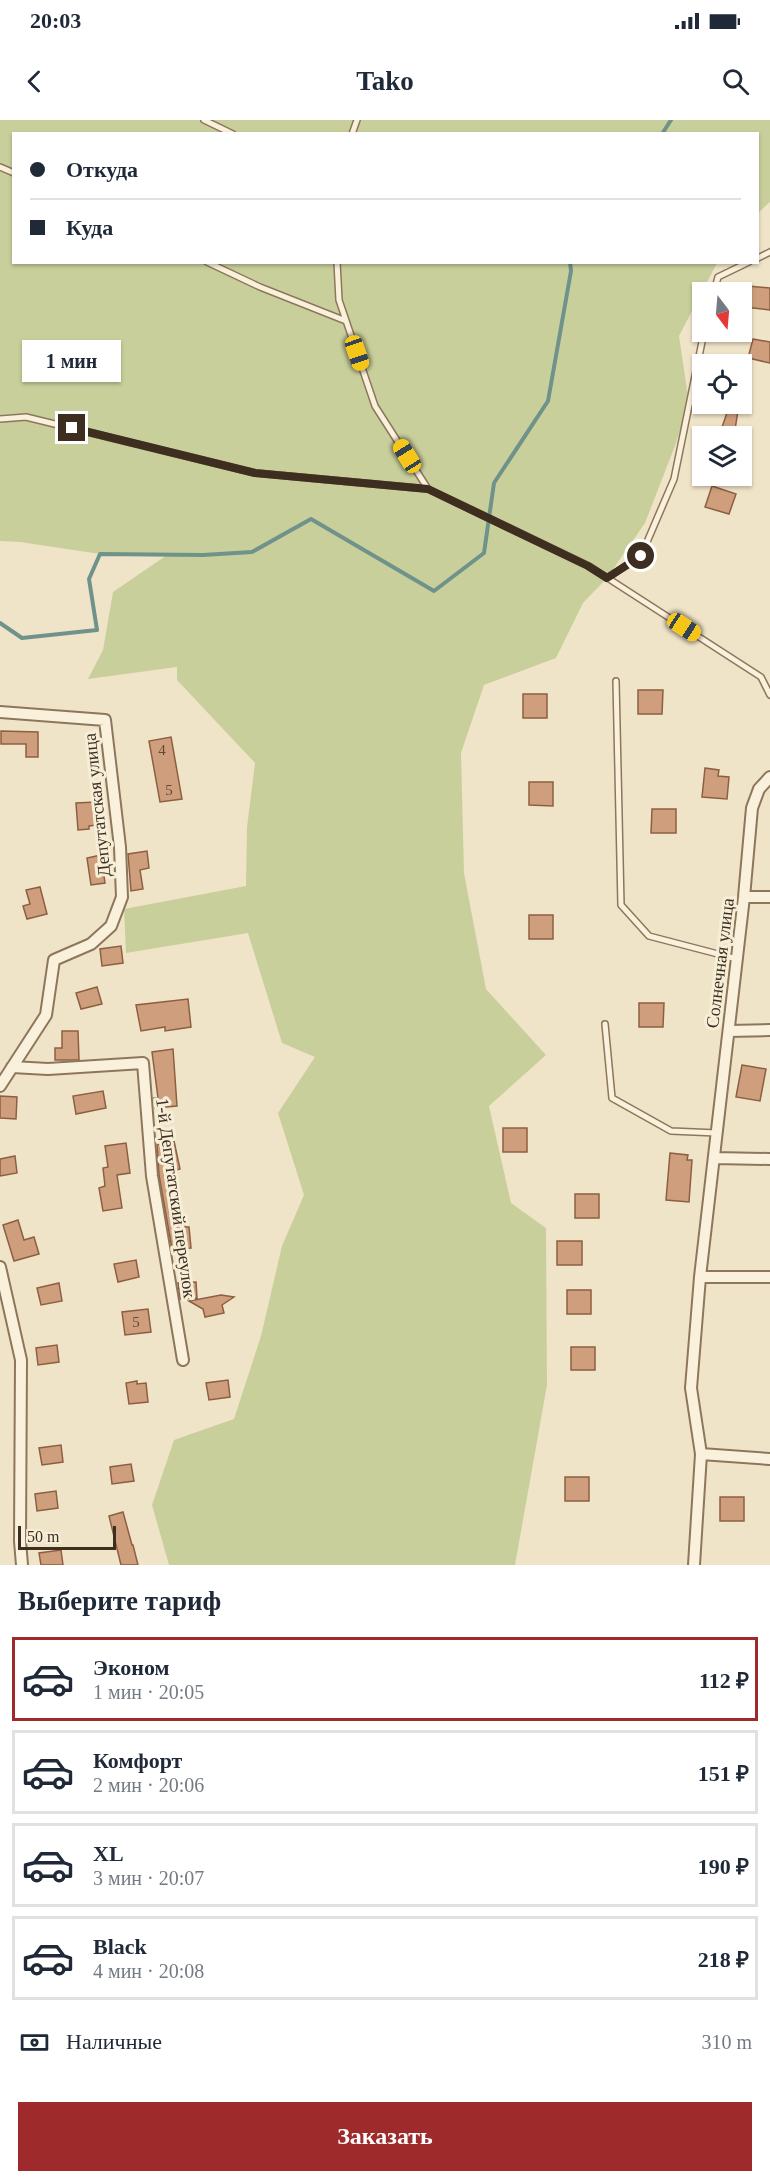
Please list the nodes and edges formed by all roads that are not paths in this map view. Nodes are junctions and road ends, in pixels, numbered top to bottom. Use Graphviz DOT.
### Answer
graph roads {
  1 [pos="204,120"];
  2 [pos="229,132"];
  3 [pos="211,264"];
  4 [pos="337,264"];
  5 [pos="745,264"];
  6 [pos="717,282"];
  7 [pos="346,321"];
  8 [pos="702,342"];
  9 [pos="0,419"];
  10 [pos="428,489"];
  11 [pos="607,578"];
  12 [pos="616,681"];
  13 [pos="770,695"];
  14 [pos="0,712"];
  15 [pos="770,777"];
  16 [pos="744,897"];
  17 [pos="770,897"];
  18 [pos="737,959"];
  19 [pos="605,1023"];
  20 [pos="770,1030"];
  21 [pos="729,1031"];
  22 [pos="12,1067"];
  23 [pos="0,1086"];
  24 [pos="717,1133"];
  25 [pos="714,1158"];
  26 [pos="770,1159"];
  27 [pos="0,1267"];
  28 [pos="700,1277"];
  29 [pos="770,1277"];
  30 [pos="183,1360"];
  31 [pos="701,1454"];
  32 [pos="770,1459"];
  33 [pos="22,1565"];
  34 [pos="694,1565"];
  1 -- 2 [label="lane"];
  3 -- 7 [label="lane"];
  4 -- 7 [label="lane"];
  5 -- 6 [label="lane"];
  7 -- 10 [label="lane"];
  8 -- 11 [label="lane"];
  9 -- 10 [label="lane"];
  10 -- 11 [label="lane"];
  11 -- 13 [label="lane"];
  12 -- 18 [label="lane"];
  14 -- 22 [label="street, Депутатская улица"];
  15 -- 16 [label="street, Солнечная улица"];
  16 -- 17 [label="street"];
  16 -- 18 [label="street, Солнечная улица"];
  18 -- 21 [label="street, Солнечная улица"];
  19 -- 24 [label="lane"];
  20 -- 21 [label="street"];
  21 -- 24 [label="street, Солнечная улица"];
  22 -- 23 [label="street, Депутатская улица"];
  22 -- 30 [label="street, 1-й Депутатский переулок"];
  24 -- 25 [label="street, Солнечная улица"];
  25 -- 26 [label="street"];
  25 -- 28 [label="street, Солнечная улица"];
  27 -- 33 [label="street"];
  28 -- 29 [label="street"];
  28 -- 31 [label="street"];
  31 -- 32 [label="street"];
  31 -- 34 [label="street"];
}
